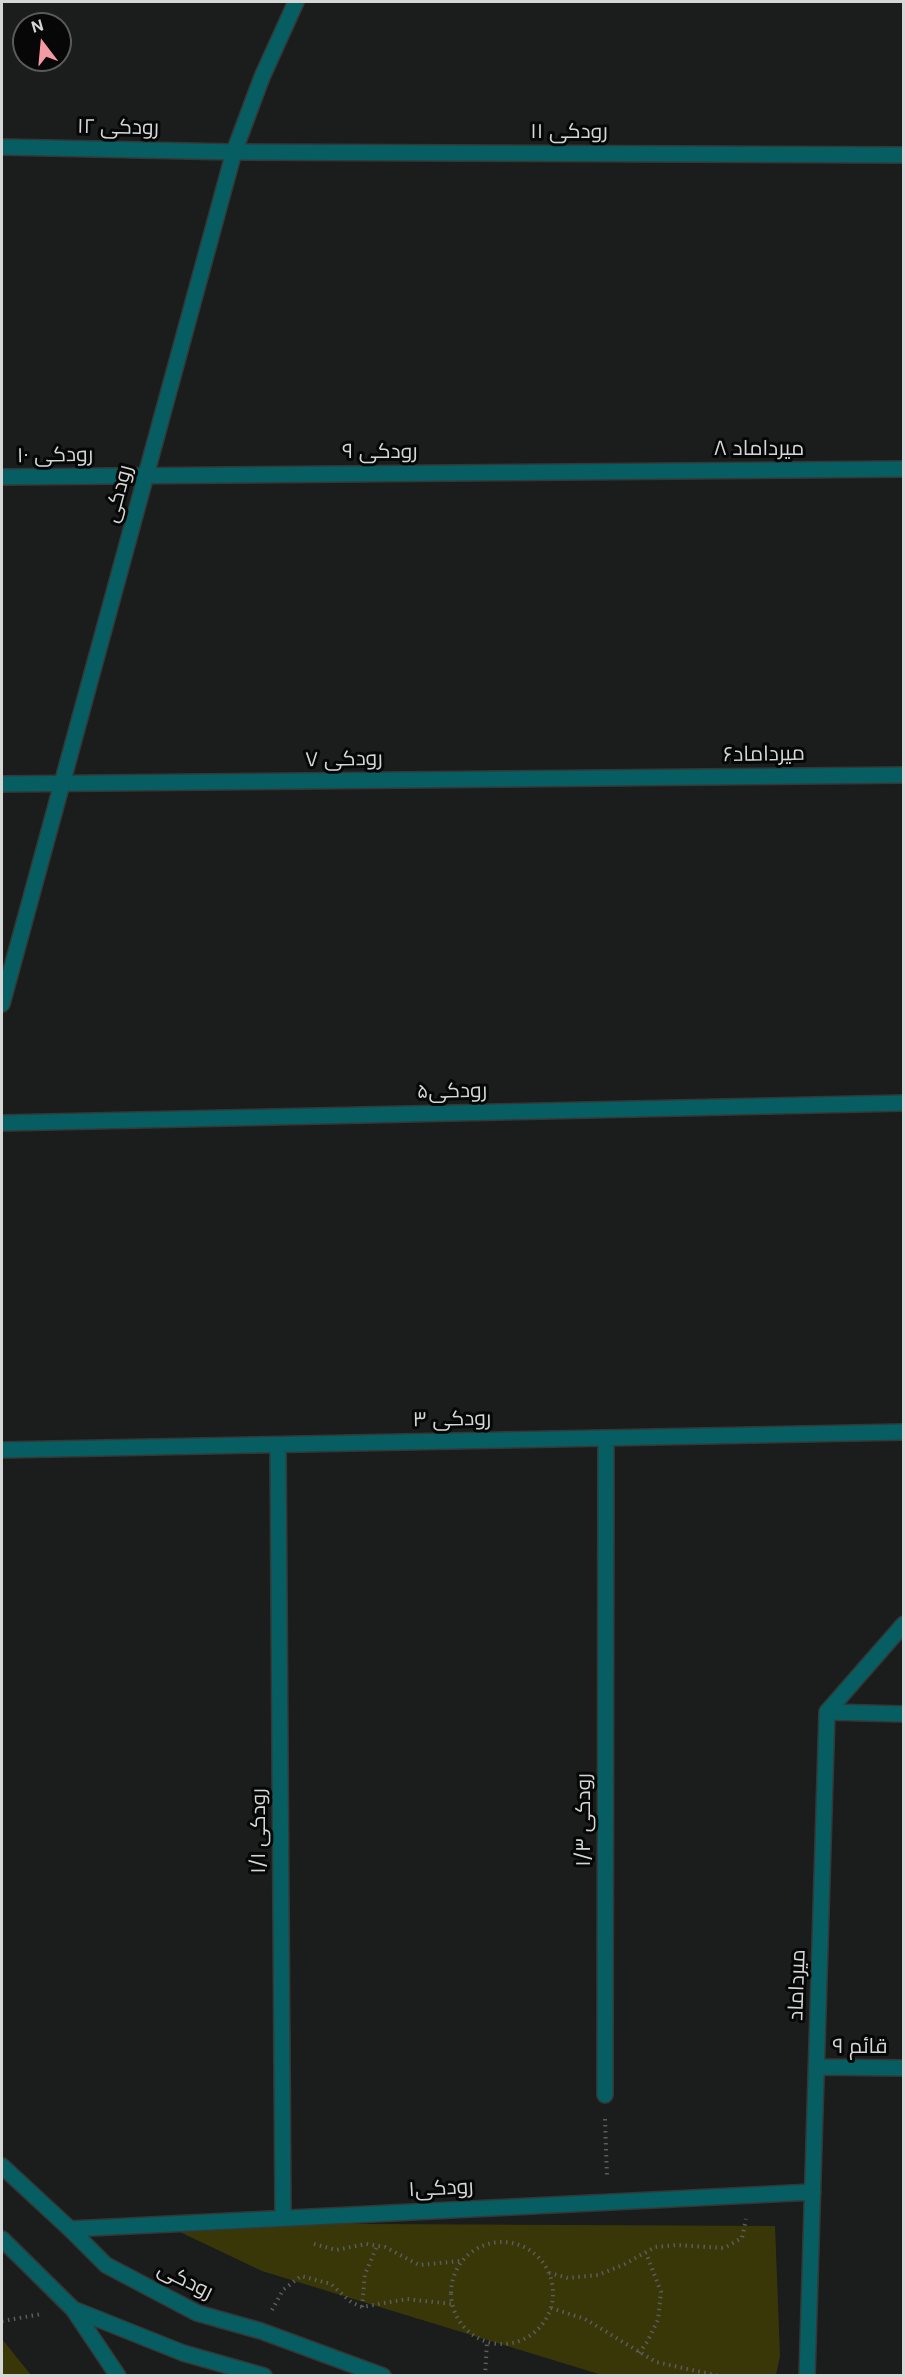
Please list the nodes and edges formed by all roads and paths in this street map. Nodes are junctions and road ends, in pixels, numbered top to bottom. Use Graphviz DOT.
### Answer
graph roads {
  1 [pos="297,2"];
  2 [pos="2,147"];
  3 [pos="234,152"];
  4 [pos="903,155"];
  5 [pos="903,469"];
  6 [pos="614,471"];
  7 [pos="146,475"];
  8 [pos="2,477"];
  9 [pos="903,775"];
  10 [pos="626,778"];
  11 [pos="62,783"];
  12 [pos="2,784"];
  13 [pos="2,1004"];
  14 [pos="903,1103"];
  15 [pos="2,1122"];
  16 [pos="903,1432"];
  17 [pos="606,1438"];
  18 [pos="278,1444"];
  19 [pos="2,1450"];
  20 [pos="903,1624"];
  21 [pos="827,1712"];
  22 [pos="903,1714"];
  23 [pos="816,2067"];
  24 [pos="903,2068"];
  25 [pos="604,2095"];
  26 [pos="2,2166"];
  27 [pos="813,2192"];
  28 [pos="752,2195"];
  29 [pos="608,2202"];
  30 [pos="288,2218"];
  31 [pos="70,2229"];
  32 [pos="2,2239"];
  33 [pos="377,2246"];
  34 [pos="646,2253"];
  35 [pos="461,2261"];
  36 [pos="549,2273"];
  37 [pos="452,2304"];
  38 [pos="362,2307"];
  39 [pos="551,2308"];
  40 [pos="73,2309"];
  41 [pos="2,2321"];
  42 [pos="261,2331"];
  43 [pos="487,2342"];
  44 [pos="639,2353"];
  45 [pos="118,2376"];
  46 [pos="264,2376"];
  47 [pos="383,2376"];
  48 [pos="485,2376"];
  49 [pos="719,2376"];
  50 [pos="807,2376"];
  1 -- 3 [label="street, رودکی"];
  2 -- 3 [label="street, رودکی ۱۲"];
  3 -- 4 [label="street, رودکی ۱۱"];
  3 -- 7 [label="street, رودکی"];
  5 -- 6 [label="street, میرداماد ۸"];
  6 -- 7 [label="street, رودکی ۹"];
  7 -- 8 [label="street, رودکی ۱۰"];
  7 -- 11 [label="street, رودکی"];
  9 -- 10 [label="street, میرداماد۶"];
  10 -- 11 [label="street, رودکی ۷"];
  11 -- 12 [label="street, رودکی ۷"];
  11 -- 13 [label="street, رودکی"];
  14 -- 15 [label="street, رودکی۵"];
  16 -- 17 [label="street, رودکی ۳"];
  17 -- 18 [label="street, رودکی ۳"];
  17 -- 25 [label="street, رودکی ۱/۳"];
  18 -- 19 [label="street, رودکی ۳"];
  18 -- 30 [label="street, رودکی ۱/۱"];
  20 -- 21 [label="street"];
  21 -- 22 [label="street"];
  21 -- 23 [label="street, میرداماد"];
  23 -- 24 [label="street, قائم ۹"];
  23 -- 27 [label="street, میرداماد"];
  25 -- 29 [label="path"];
  26 -- 31 [label="street, رودکی"];
  27 -- 28 [label="street, رودکی۱"];
  27 -- 50 [label="street, میرداماد"];
  28 -- 29 [label="street, رودکی۱"];
  28 -- 34 [label="path"];
  29 -- 30 [label="street, رودکی۱"];
  30 -- 31 [label="street, رودکی۱"];
  30 -- 33 [label="path"];
  31 -- 42 [label="street, رودکی"];
  32 -- 40 [label="street"];
  33 -- 35 [label="path"];
  33 -- 38 [label="path"];
  34 -- 36 [label="path"];
  34 -- 44 [label="path"];
  35 -- 36 [label="path"];
  35 -- 37 [label="path"];
  36 -- 39 [label="path"];
  37 -- 38 [label="path"];
  37 -- 43 [label="path"];
  38 -- 42 [label="path"];
  39 -- 43 [label="path"];
  39 -- 44 [label="path"];
  40 -- 41 [label="path"];
  40 -- 45 [label="street"];
  40 -- 46 [label="street"];
  42 -- 47 [label="street, رودکی"];
  43 -- 48 [label="path"];
  44 -- 49 [label="path"];
}
